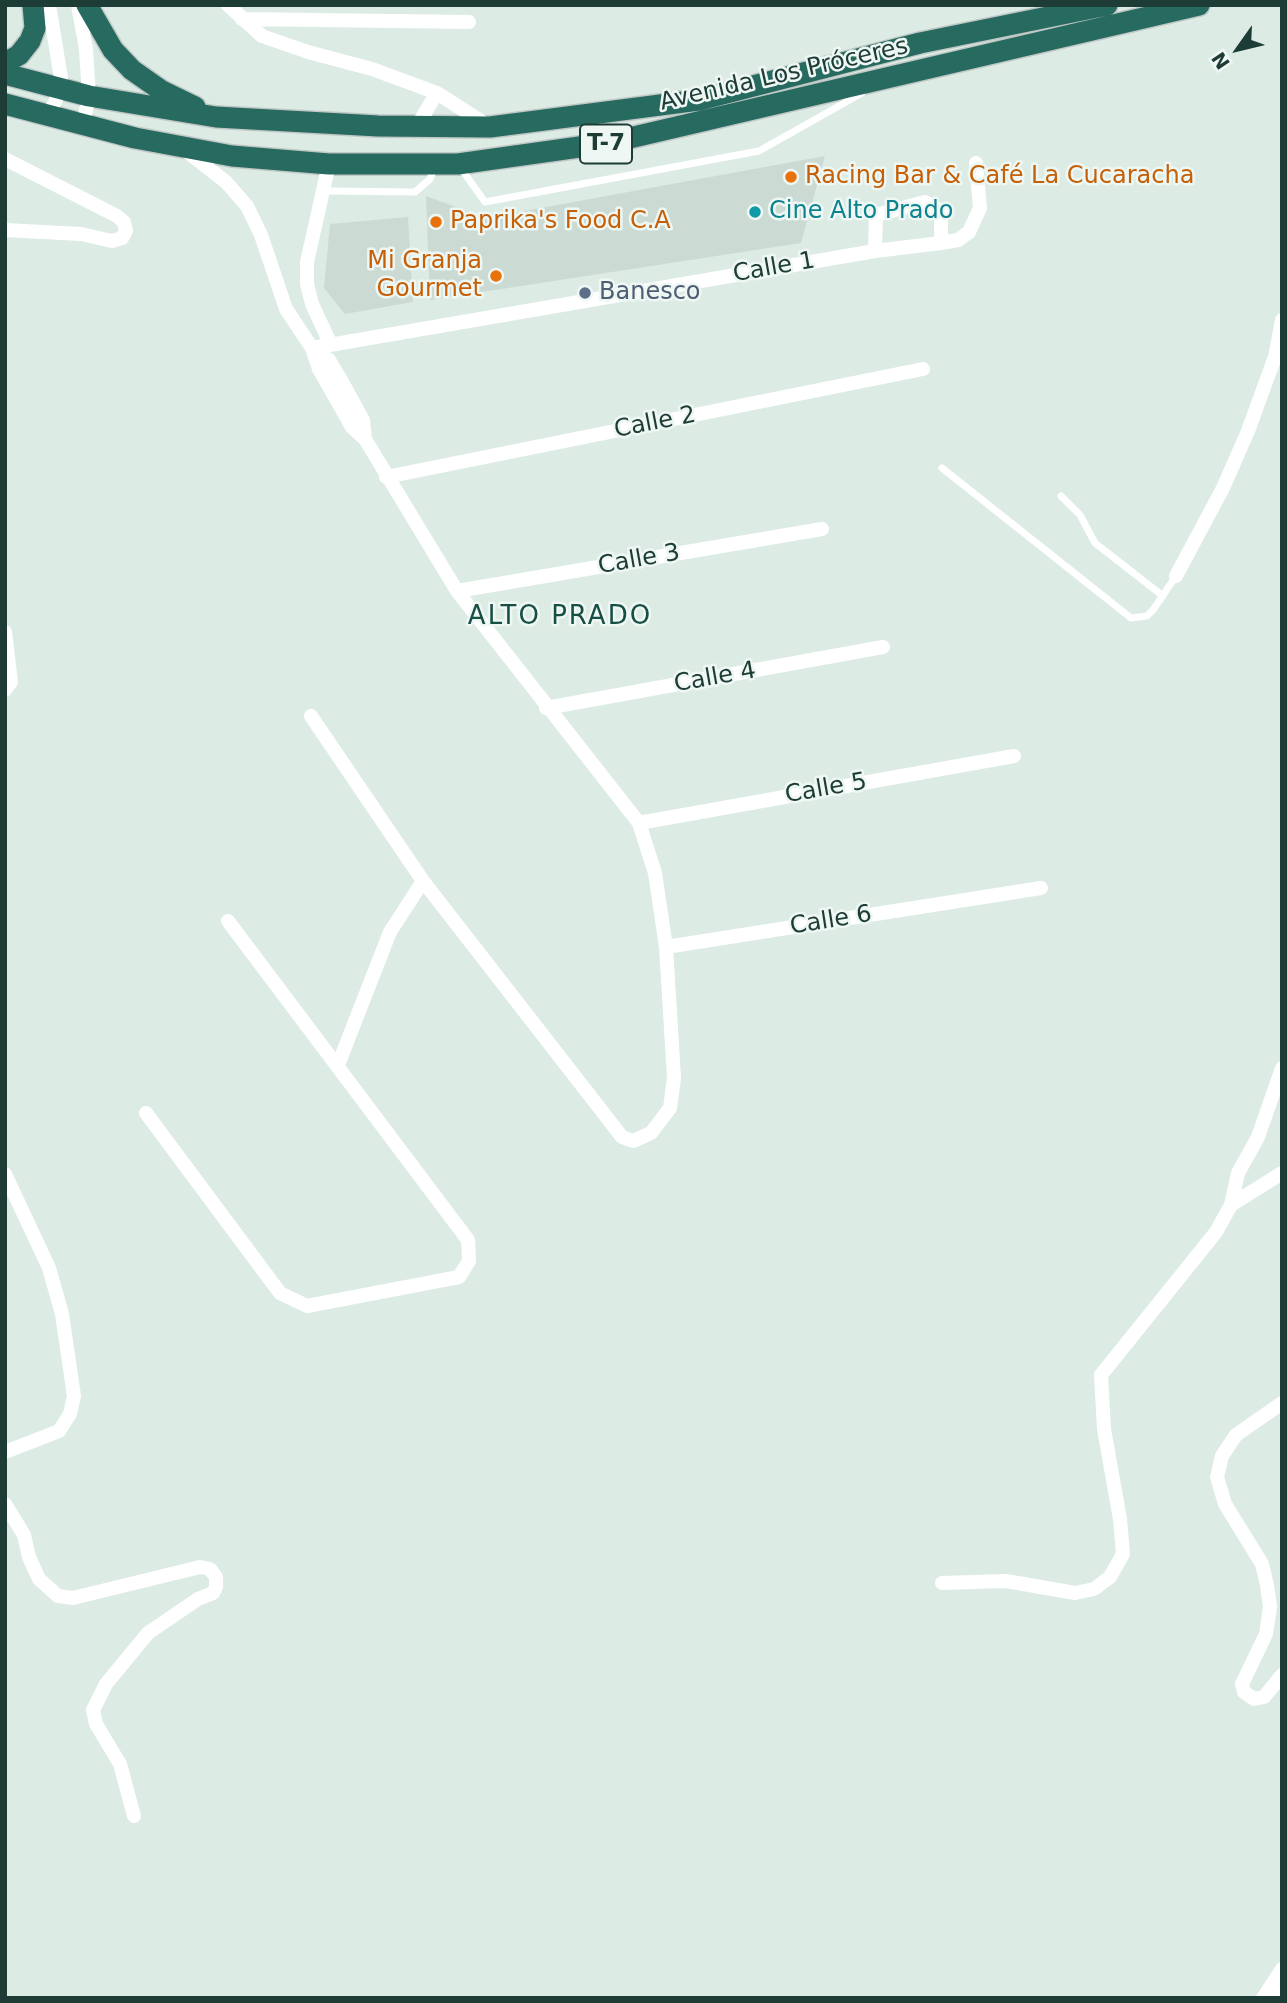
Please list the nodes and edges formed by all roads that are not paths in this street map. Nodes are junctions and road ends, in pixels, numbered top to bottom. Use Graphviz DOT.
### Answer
graph roads {
  1 [pos="33,5"];
  2 [pos="49,5"];
  3 [pos="78,5"];
  4 [pos="87,5"];
  5 [pos="228,5"];
  6 [pos="1107,5"];
  7 [pos="1199,5"];
  8 [pos="242,19"];
  9 [pos="469,22"];
  10 [pos="5,63"];
  11 [pos="5,74"];
  12 [pos="890,77"];
  13 [pos="60,90"];
  14 [pos="437,93"];
  15 [pos="89,96"];
  16 [pos="5,104"];
  17 [pos="48,117"];
  18 [pos="215,117"];
  19 [pos="83,124"];
  20 [pos="417,126"];
  21 [pos="490,127"];
  22 [pos="181,147"];
  23 [pos="5,159"];
  24 [pos="329,163"];
  25 [pos="976,163"];
  26 [pos="447,164"];
  27 [pos="323,191"];
  28 [pos="5,230"];
  29 [pos="942,243"];
  30 [pos="875,251"];
  31 [pos="1282,320"];
  32 [pos="331,345"];
  33 [pos="312,348"];
  34 [pos="923,369"];
  35 [pos="942,468"];
  36 [pos="386,477"];
  37 [pos="1061,496"];
  38 [pos="822,529"];
  39 [pos="1176,576"];
  40 [pos="457,591"];
  41 [pos="1163,596"];
  42 [pos="5,632"];
  43 [pos="883,647"];
  44 [pos="5,690"];
  45 [pos="546,709"];
  46 [pos="311,716"];
  47 [pos="1014,756"];
  48 [pos="639,823"];
  49 [pos="424,881"];
  50 [pos="1041,888"];
  51 [pos="228,921"];
  52 [pos="666,947"];
  53 [pos="338,1065"];
  54 [pos="1282,1068"];
  55 [pos="146,1113"];
  56 [pos="1282,1173"];
  57 [pos="5,1174"];
  58 [pos="1231,1205"];
  59 [pos="1282,1403"];
  60 [pos="5,1452"];
  61 [pos="5,1504"];
  62 [pos="942,1583"];
  63 [pos="1282,1675"];
  64 [pos="134,1816"];
  65 [pos="1282,1969"];
  66 [pos="1282,1993"];
  67 [pos="1263,1998"];
  68 [pos="1274,1998"];
  1 -- 10 [label="highway"];
  2 -- 13 [label="street"];
  3 -- 15 [label="street"];
  4 -- 18 [label="highway"];
  5 -- 8 [label="street"];
  6 -- 21 [label="highway, Avenida Los Próceres / T-7"];
  7 -- 12 [label="highway, Avenida Los Próceres / T-7"];
  8 -- 9 [label="street"];
  8 -- 14 [label="street"];
  11 -- 13 [label="highway, Avenida Los Próceres / T-7"];
  12 -- 26 [label="highway, Avenida Los Próceres / T-7"];
  12 -- 26 [label="lane"];
  13 -- 15 [label="highway, Avenida Los Próceres / T-7"];
  13 -- 17 [label="street"];
  14 -- 20 [label="street"];
  14 -- 21 [label="street"];
  15 -- 18 [label="highway, Avenida Los Próceres / T-7"];
  15 -- 19 [label="street"];
  16 -- 17 [label="highway, Avenida Los Próceres / T-7"];
  17 -- 19 [label="highway, Avenida Los Próceres / T-7"];
  18 -- 20 [label="highway, Avenida Los Próceres / T-7"];
  19 -- 22 [label="highway, Avenida Los Próceres / T-7"];
  20 -- 21 [label="highway, Avenida Los Próceres / T-7"];
  22 -- 24 [label="highway, Avenida Los Próceres / T-7"];
  22 -- 33 [label="street"];
  23 -- 28 [label="street"];
  24 -- 26 [label="highway, Avenida Los Próceres / T-7"];
  24 -- 27 [label="street"];
  25 -- 29 [label="street, Calle 1"];
  26 -- 27 [label="lane"];
  27 -- 32 [label="street"];
  29 -- 30 [label="street, Calle 1"];
  29 -- 30 [label="street"];
  30 -- 32 [label="street, Calle 1"];
  31 -- 39 [label="street"];
  32 -- 33 [label="street, Calle 1"];
  33 -- 36 [label="street"];
  34 -- 36 [label="street, Calle 2"];
  35 -- 41 [label="lane"];
  36 -- 40 [label="street"];
  37 -- 41 [label="lane"];
  38 -- 40 [label="street, Calle 3"];
  39 -- 41 [label="lane"];
  40 -- 45 [label="street"];
  42 -- 44 [label="street"];
  43 -- 45 [label="street, Calle 4"];
  45 -- 48 [label="street"];
  46 -- 49 [label="street"];
  47 -- 48 [label="street, Calle 5"];
  48 -- 52 [label="street"];
  49 -- 52 [label="street"];
  49 -- 53 [label="street"];
  50 -- 52 [label="street, Calle 6"];
  51 -- 53 [label="street"];
  53 -- 55 [label="street"];
  54 -- 58 [label="street"];
  56 -- 58 [label="street"];
  57 -- 60 [label="street"];
  58 -- 62 [label="street"];
  59 -- 63 [label="street"];
  61 -- 64 [label="street"];
  65 -- 67 [label="street"];
  66 -- 68 [label="street"];
}
